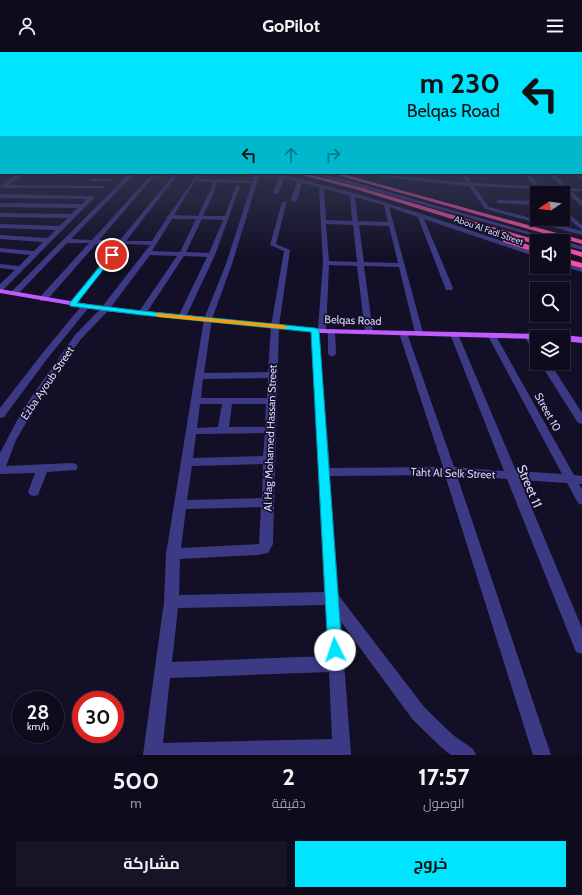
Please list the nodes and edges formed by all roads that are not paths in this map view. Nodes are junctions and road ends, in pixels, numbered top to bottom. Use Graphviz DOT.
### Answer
graph roads {
  1 [pos="113,193"];
  2 [pos="137,193"];
  3 [pos="162,193"];
  4 [pos="185,193"];
  5 [pos="210,193"];
  6 [pos="235,193"];
  7 [pos="251,193"];
  8 [pos="296,193"];
  9 [pos="322,193"];
  10 [pos="347,193"];
  11 [pos="373,193"];
  12 [pos="388,193"];
  13 [pos="404,193"];
  14 [pos="477,193"];
  15 [pos="496,193"];
  16 [pos="520,193"];
  17 [pos="570,193"];
  18 [pos="352,194"];
  19 [pos="0,196"];
  20 [pos="507,196"];
  21 [pos="294,200"];
  22 [pos="285,202"];
  23 [pos="530,203"];
  24 [pos="386,204"];
  25 [pos="582,204"];
  26 [pos="0,205"];
  27 [pos="83,206"];
  28 [pos="509,214"];
  29 [pos="0,215"];
  30 [pos="32,215"];
  31 [pos="61,215"];
  32 [pos="420,215"];
  33 [pos="169,217"];
  34 [pos="570,217"];
  35 [pos="71,218"];
  36 [pos="200,218"];
  37 [pos="226,218"];
  38 [pos="530,219"];
  39 [pos="86,220"];
  40 [pos="324,222"];
  41 [pos="469,222"];
  42 [pos="23,223"];
  43 [pos="52,223"];
  44 [pos="356,223"];
  45 [pos="390,224"];
  46 [pos="0,226"];
  47 [pos="558,226"];
  48 [pos="61,228"];
  49 [pos="582,228"];
  50 [pos="582,232"];
  51 [pos="533,234"];
  52 [pos="0,237"];
  53 [pos="48,240"];
  54 [pos="530,240"];
  55 [pos="66,241"];
  56 [pos="94,242"];
  57 [pos="122,242"];
  58 [pos="582,242"];
  59 [pos="153,243"];
  60 [pos="570,244"];
  61 [pos="582,248"];
  62 [pos="530,249"];
  63 [pos="0,250"];
  64 [pos="570,251"];
  65 [pos="35,253"];
  66 [pos="148,253"];
  67 [pos="530,253"];
  68 [pos="182,254"];
  69 [pos="212,255"];
  70 [pos="582,255"];
  71 [pos="570,262"];
  72 [pos="326,263"];
  73 [pos="361,264"];
  74 [pos="401,265"];
  75 [pos="0,266"];
  76 [pos="570,266"];
  77 [pos="582,266"];
  78 [pos="20,268"];
  79 [pos="582,270"];
  80 [pos="450,288"];
  81 [pos="0,290"];
  82 [pos="14,293"];
  83 [pos="43,299"];
  84 [pos="72,304"];
  85 [pos="86,306"];
  86 [pos="105,308"];
  87 [pos="142,313"];
  88 [pos="182,317"];
  89 [pos="208,319"];
  90 [pos="275,326"];
  91 [pos="318,330"];
  92 [pos="331,331"];
  93 [pos="369,332"];
  94 [pos="403,333"];
  95 [pos="419,333"];
  96 [pos="454,334"];
  97 [pos="492,336"];
  98 [pos="528,336"];
  99 [pos="530,339"];
  100 [pos="570,339"];
  101 [pos="582,340"];
  102 [pos="332,354"];
  103 [pos="549,370"];
  104 [pos="272,375"];
  105 [pos="198,376"];
  106 [pos="195,401"];
  107 [pos="227,401"];
  108 [pos="271,401"];
  109 [pos="0,415"];
  110 [pos="582,421"];
  111 [pos="270,430"];
  112 [pos="191,431"];
  113 [pos="224,431"];
  114 [pos="268,460"];
  115 [pos="186,462"];
  116 [pos="0,466"];
  117 [pos="72,467"];
  118 [pos="43,468"];
  119 [pos="0,470"];
  120 [pos="450,471"];
  121 [pos="324,472"];
  122 [pos="510,476"];
  123 [pos="577,480"];
  124 [pos="34,492"];
  125 [pos="582,500"];
  126 [pos="267,502"];
  127 [pos="180,505"];
  128 [pos="173,554"];
  129 [pos="332,598"];
  130 [pos="171,602"];
  131 [pos="582,647"];
  132 [pos="336,664"];
  133 [pos="162,670"];
  134 [pos="342,751"];
  135 [pos="152,754"];
  136 [pos="467,755"];
  137 [pos="542,755"];
  1 -- 39 [label="street"];
  2 -- 56 [label="street"];
  3 -- 57 [label="street"];
  4 -- 33 [label="street, Ezba Ayoub Street"];
  5 -- 36 [label="street"];
  6 -- 37 [label="street"];
  7 -- 89 [label="street"];
  8 -- 21 [label="street"];
  9 -- 40 [label="street"];
  10 -- 18 [label="street, Abou Al Fadl Street"];
  11 -- 41 [label="highway"];
  12 -- 51 [label="street"];
  13 -- 58 [label="highway"];
  14 -- 28 [label="street"];
  15 -- 20 [label="street"];
  16 -- 20 [label="street"];
  17 -- 25 [label="street"];
  18 -- 24 [label="street, Abou Al Fadl Street"];
  18 -- 44 [label="street"];
  19 -- 27 [label="street"];
  20 -- 23 [label="street"];
  20 -- 28 [label="street"];
  22 -- 90 [label="street, Al Hag Mohamed Hassan Street"];
  24 -- 32 [label="street, Abou Al Fadl Street"];
  24 -- 45 [label="street"];
  26 -- 27 [label="street"];
  27 -- 35 [label="street"];
  28 -- 38 [label="street"];
  29 -- 30 [label="street"];
  30 -- 31 [label="street"];
  30 -- 42 [label="street"];
  31 -- 35 [label="street"];
  31 -- 43 [label="street"];
  32 -- 67 [label="street, Abou Al Fadl Street"];
  32 -- 80 [label="street"];
  33 -- 36 [label="street"];
  33 -- 59 [label="street, Ezba Ayoub Street"];
  34 -- 49 [label="street"];
  35 -- 39 [label="street"];
  35 -- 48 [label="street"];
  36 -- 37 [label="street"];
  36 -- 68 [label="street"];
  37 -- 69 [label="street"];
  39 -- 55 [label="street"];
  40 -- 44 [label="street"];
  40 -- 72 [label="street"];
  41 -- 54 [label="highway"];
  41 -- 62 [label="highway"];
  44 -- 45 [label="street"];
  44 -- 73 [label="street"];
  45 -- 74 [label="street"];
  46 -- 48 [label="street"];
  47 -- 50 [label="street"];
  48 -- 53 [label="street"];
  52 -- 53 [label="street"];
  53 -- 65 [label="street"];
  55 -- 56 [label="street"];
  55 -- 82 [label="street"];
  56 -- 57 [label="street"];
  56 -- 83 [label="street"];
  57 -- 59 [label="street"];
  57 -- 84 [label="street"];
  59 -- 66 [label="street, Ezba Ayoub Street"];
  60 -- 61 [label="street"];
  63 -- 65 [label="street"];
  64 -- 70 [label="highway"];
  65 -- 78 [label="street"];
  66 -- 68 [label="street"];
  66 -- 86 [label="street, Ezba Ayoub Street"];
  68 -- 69 [label="street"];
  68 -- 87 [label="street"];
  69 -- 88 [label="street"];
  71 -- 77 [label="highway"];
  72 -- 73 [label="street"];
  72 -- 91 [label="street"];
  73 -- 74 [label="street"];
  73 -- 93 [label="street"];
  74 -- 95 [label="street"];
  75 -- 78 [label="street"];
  76 -- 79 [label="street"];
  78 -- 81 [label="street"];
  81 -- 82 [label="main road, Belqas Road"];
  82 -- 83 [label="main road, Belqas Road"];
  83 -- 84 [label="main road, Belqas Road"];
  84 -- 85 [label="main road, Belqas Road"];
  85 -- 86 [label="main road, Belqas Road"];
  85 -- 109 [label="street"];
  86 -- 87 [label="main road, Belqas Road"];
  86 -- 116 [label="street, Ezba Ayoub Street"];
  87 -- 88 [label="main road, Belqas Road"];
  88 -- 89 [label="main road, Belqas Road"];
  89 -- 90 [label="main road, Belqas Road"];
  89 -- 105 [label="street"];
  90 -- 91 [label="main road, Belqas Road"];
  90 -- 104 [label="street, Al Hag Mohamed Hassan Street"];
  91 -- 92 [label="main road, Belqas Road"];
  91 -- 121 [label="street"];
  92 -- 93 [label="main road, Belqas Road"];
  92 -- 102 [label="street"];
  93 -- 94 [label="main road, Belqas Road"];
  94 -- 95 [label="main road, Belqas Road"];
  94 -- 120 [label="street"];
  95 -- 96 [label="main road, Belqas Road"];
  96 -- 97 [label="main road, Belqas Road"];
  96 -- 122 [label="street, Street 11"];
  97 -- 98 [label="main road, Belqas Road"];
  97 -- 123 [label="street, Street 10"];
  98 -- 99 [label="street"];
  100 -- 101 [label="main road"];
  103 -- 110 [label="street"];
  104 -- 105 [label="street"];
  104 -- 108 [label="street, Al Hag Mohamed Hassan Street"];
  105 -- 106 [label="street"];
  106 -- 107 [label="street"];
  106 -- 112 [label="street"];
  107 -- 108 [label="street"];
  107 -- 113 [label="street"];
  108 -- 111 [label="street, Al Hag Mohamed Hassan Street"];
  111 -- 113 [label="street"];
  111 -- 114 [label="street, Al Hag Mohamed Hassan Street"];
  112 -- 113 [label="street"];
  112 -- 115 [label="street"];
  114 -- 115 [label="street"];
  114 -- 126 [label="street, Al Hag Mohamed Hassan Street"];
  115 -- 127 [label="street"];
  117 -- 118 [label="street"];
  118 -- 119 [label="street"];
  118 -- 124 [label="street"];
  120 -- 121 [label="street, Taht Al Selk Street"];
  120 -- 122 [label="street, Taht Al Selk Street"];
  120 -- 137 [label="street"];
  121 -- 129 [label="street"];
  122 -- 123 [label="street, Taht Al Selk Street"];
  122 -- 131 [label="street, Street 11"];
  123 -- 125 [label="street, Street 10"];
  126 -- 127 [label="street"];
  126 -- 128 [label="street, Al Hag Mohamed Hassan Street"];
  127 -- 128 [label="street"];
  128 -- 130 [label="street"];
  129 -- 130 [label="street"];
  129 -- 132 [label="street"];
  129 -- 136 [label="street"];
  130 -- 133 [label="street"];
  132 -- 133 [label="street"];
  132 -- 134 [label="street"];
  133 -- 135 [label="street"];
  134 -- 135 [label="street"];
}
